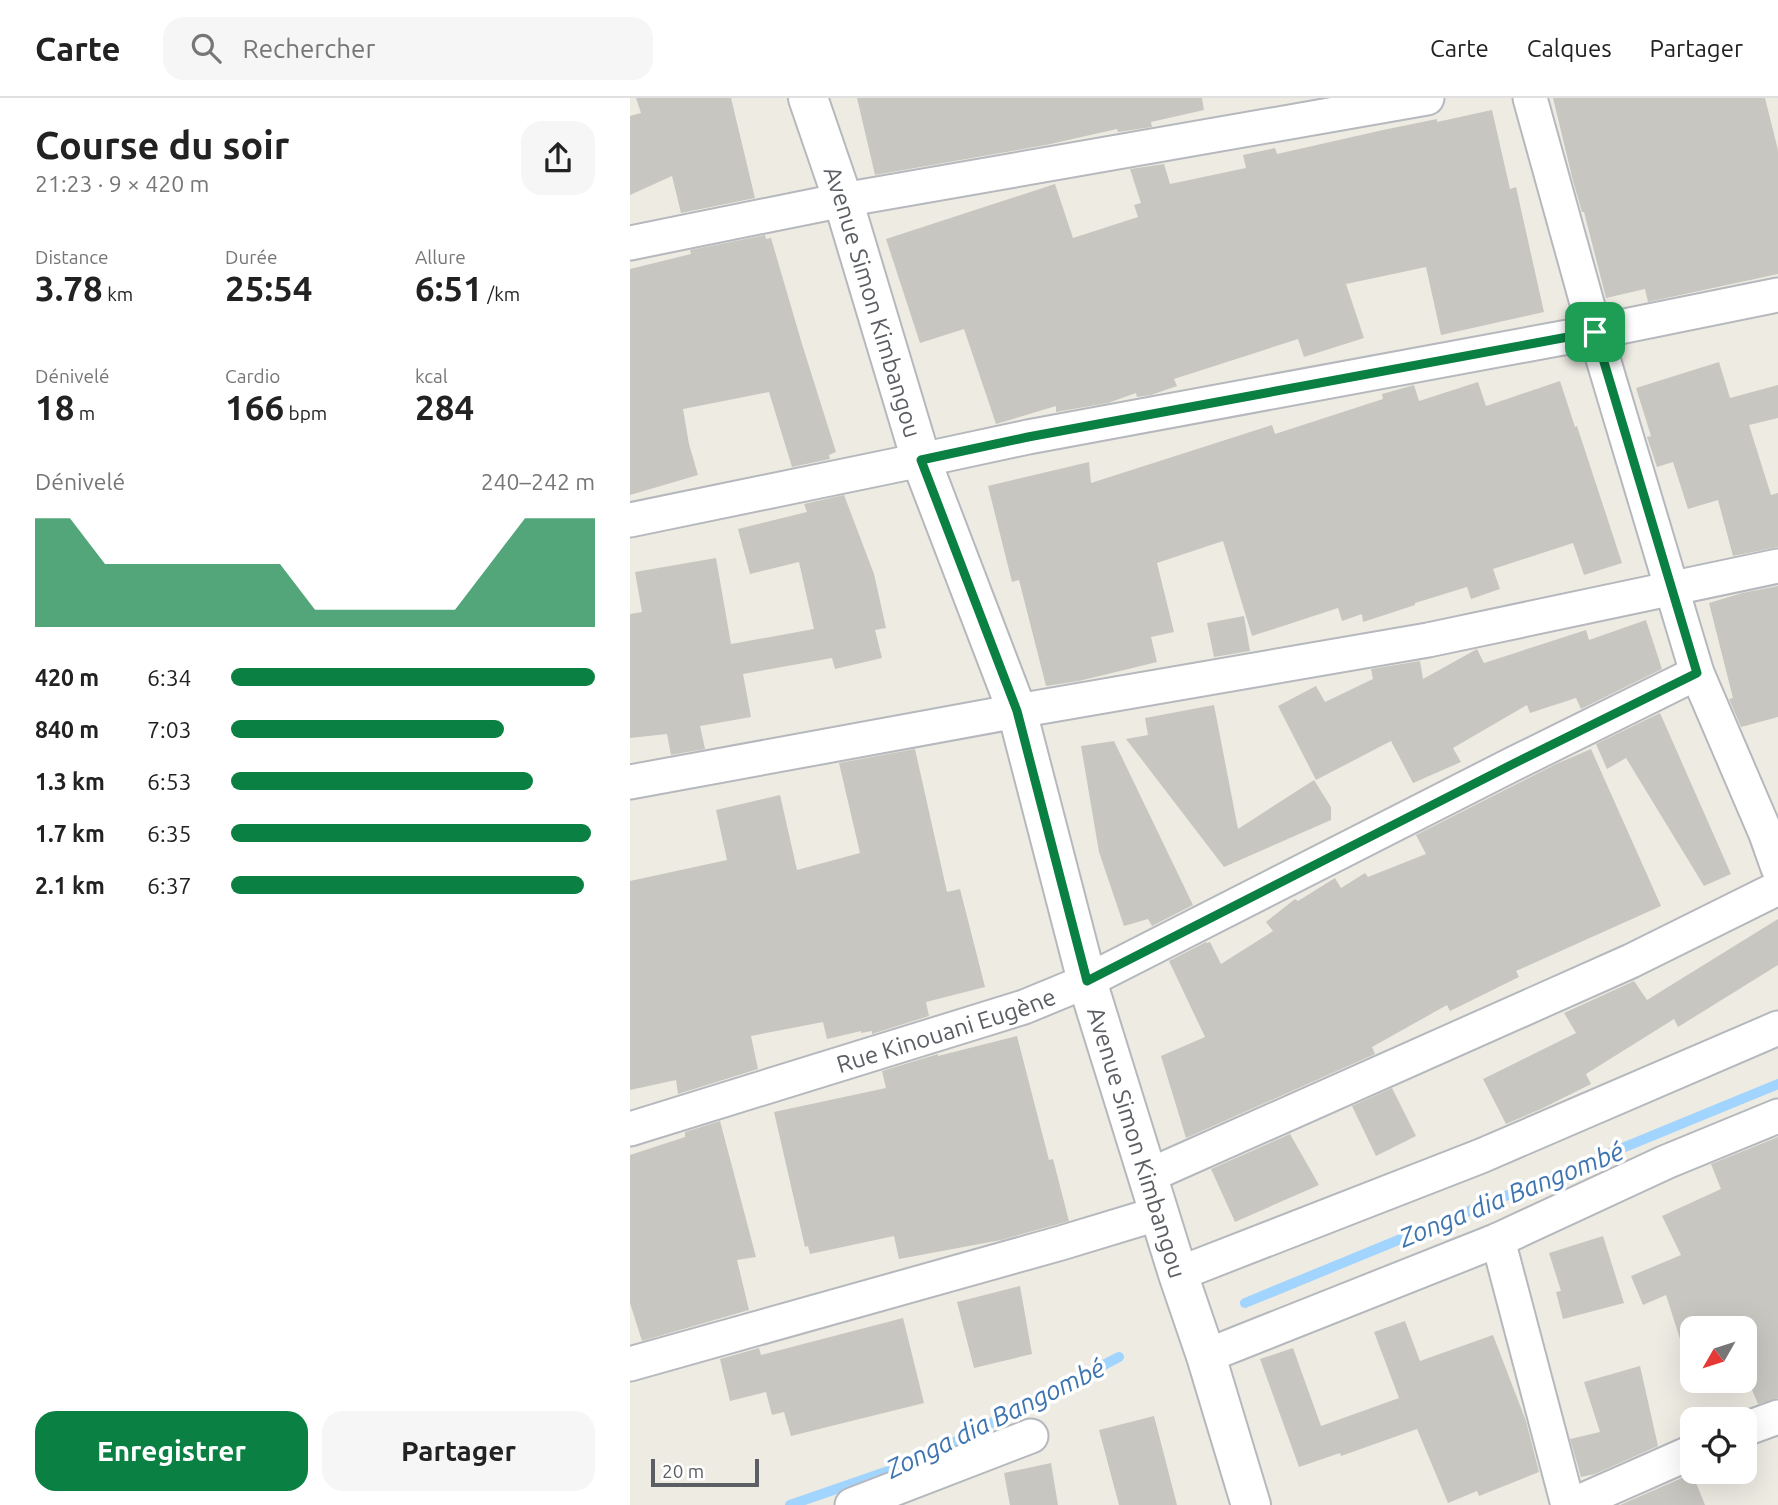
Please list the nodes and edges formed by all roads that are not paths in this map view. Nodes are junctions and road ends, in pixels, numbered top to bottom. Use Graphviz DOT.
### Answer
graph roads {
  1 [pos="808,98"];
  2 [pos="1427,98"];
  3 [pos="1530,98"];
  4 [pos="843,200"];
  5 [pos="630,243"];
  6 [pos="1778,295"];
  7 [pos="1595,332"];
  8 [pos="921,460"];
  9 [pos="630,520"];
  10 [pos="1778,566"];
  11 [pos="1672,589"];
  12 [pos="1697,673"];
  13 [pos="1017,711"];
  14 [pos="630,782"];
  15 [pos="1778,868"];
  16 [pos="1778,888"];
  17 [pos="1087,981"];
  18 [pos="1778,1028"];
  19 [pos="1778,1116"];
  20 [pos="630,1129"];
  21 [pos="1148,1176"];
  22 [pos="1160,1213"];
  23 [pos="1498,1240"];
  24 [pos="1178,1274"];
  25 [pos="1206,1356"];
  26 [pos="630,1364"];
  27 [pos="1778,1417"];
  28 [pos="1757,1425"];
  29 [pos="1031,1436"];
  30 [pos="1680,1457"];
  31 [pos="852,1505"];
  32 [pos="1251,1505"];
  33 [pos="1570,1505"];
  1 -- 4 [label="street, Avenue Simon Kimbangou"];
  2 -- 4 [label="street"];
  3 -- 7 [label="street"];
  4 -- 5 [label="street"];
  4 -- 8 [label="street, Avenue Simon Kimbangou"];
  6 -- 7 [label="street"];
  7 -- 8 [label="street"];
  7 -- 11 [label="street"];
  8 -- 9 [label="street"];
  8 -- 13 [label="street, Avenue Simon Kimbangou"];
  10 -- 11 [label="street"];
  11 -- 12 [label="street"];
  11 -- 13 [label="street"];
  12 -- 15 [label="street"];
  12 -- 17 [label="street, Rue Kinouani Eugène"];
  13 -- 14 [label="street"];
  13 -- 17 [label="street, Avenue Simon Kimbangou"];
  16 -- 21 [label="street"];
  17 -- 20 [label="street, Rue Kinouani Eugène"];
  17 -- 21 [label="street, Avenue Simon Kimbangou"];
  18 -- 24 [label="street"];
  19 -- 23 [label="street"];
  21 -- 22 [label="street, Avenue Simon Kimbangou"];
  22 -- 24 [label="street, Avenue Simon Kimbangou"];
  22 -- 26 [label="street"];
  23 -- 25 [label="street"];
  23 -- 33 [label="street"];
  24 -- 25 [label="street, Avenue Simon Kimbangou"];
  25 -- 32 [label="street, Avenue Simon Kimbangou"];
  27 -- 28 [label="street"];
  29 -- 31 [label="street"];
  30 -- 33 [label="street"];
}
